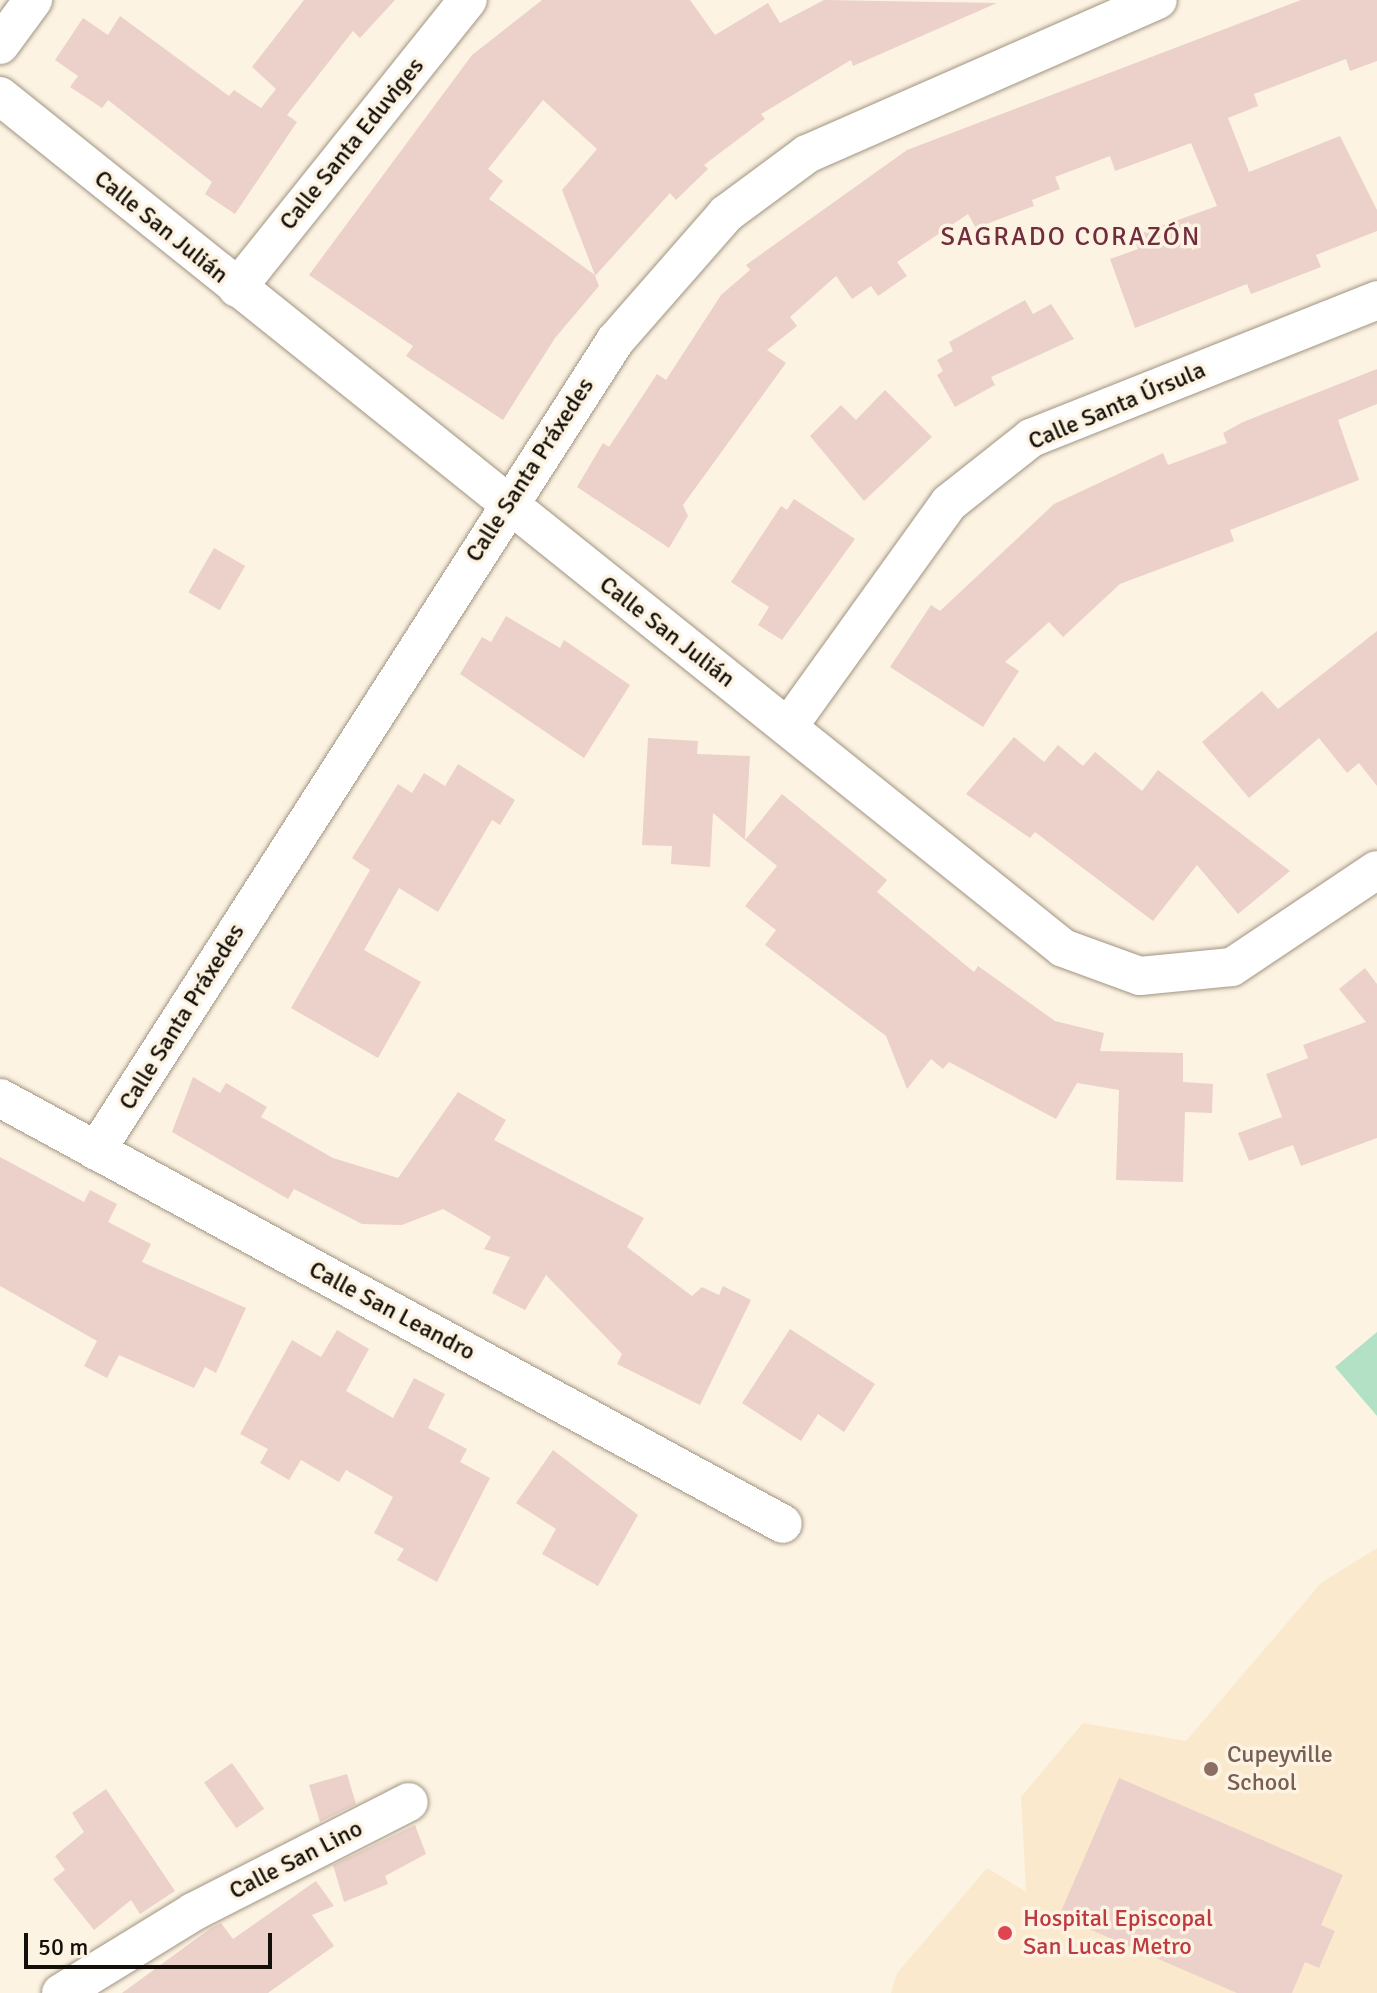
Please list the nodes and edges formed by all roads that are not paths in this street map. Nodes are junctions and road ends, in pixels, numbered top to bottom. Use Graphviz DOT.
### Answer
graph roads {
  1 [pos="33,0"];
  2 [pos="468,0"];
  3 [pos="1158,0"];
  4 [pos="0,45"];
  5 [pos="0,96"];
  6 [pos="237,288"];
  7 [pos="1377,300"];
  8 [pos="507,505"];
  9 [pos="788,727"];
  10 [pos="1377,870"];
  11 [pos="0,1098"];
  12 [pos="96,1151"];
  13 [pos="783,1524"];
  14 [pos="409,1802"];
  15 [pos="61,1993"];
  1 -- 4 [label="street"];
  2 -- 6 [label="street, Calle Santa Eduviges"];
  3 -- 8 [label="street, Calle Santa Práxedes"];
  5 -- 6 [label="street, Calle San Julián"];
  6 -- 8 [label="street, Calle San Julián"];
  7 -- 9 [label="street, Calle Santa Úrsula"];
  8 -- 9 [label="street, Calle San Julián"];
  8 -- 12 [label="street, Calle Santa Práxedes"];
  9 -- 10 [label="street, Calle San Julián"];
  11 -- 12 [label="street, Calle San Leandro"];
  12 -- 13 [label="street, Calle San Leandro"];
  14 -- 15 [label="street, Calle San Lino"];
}
